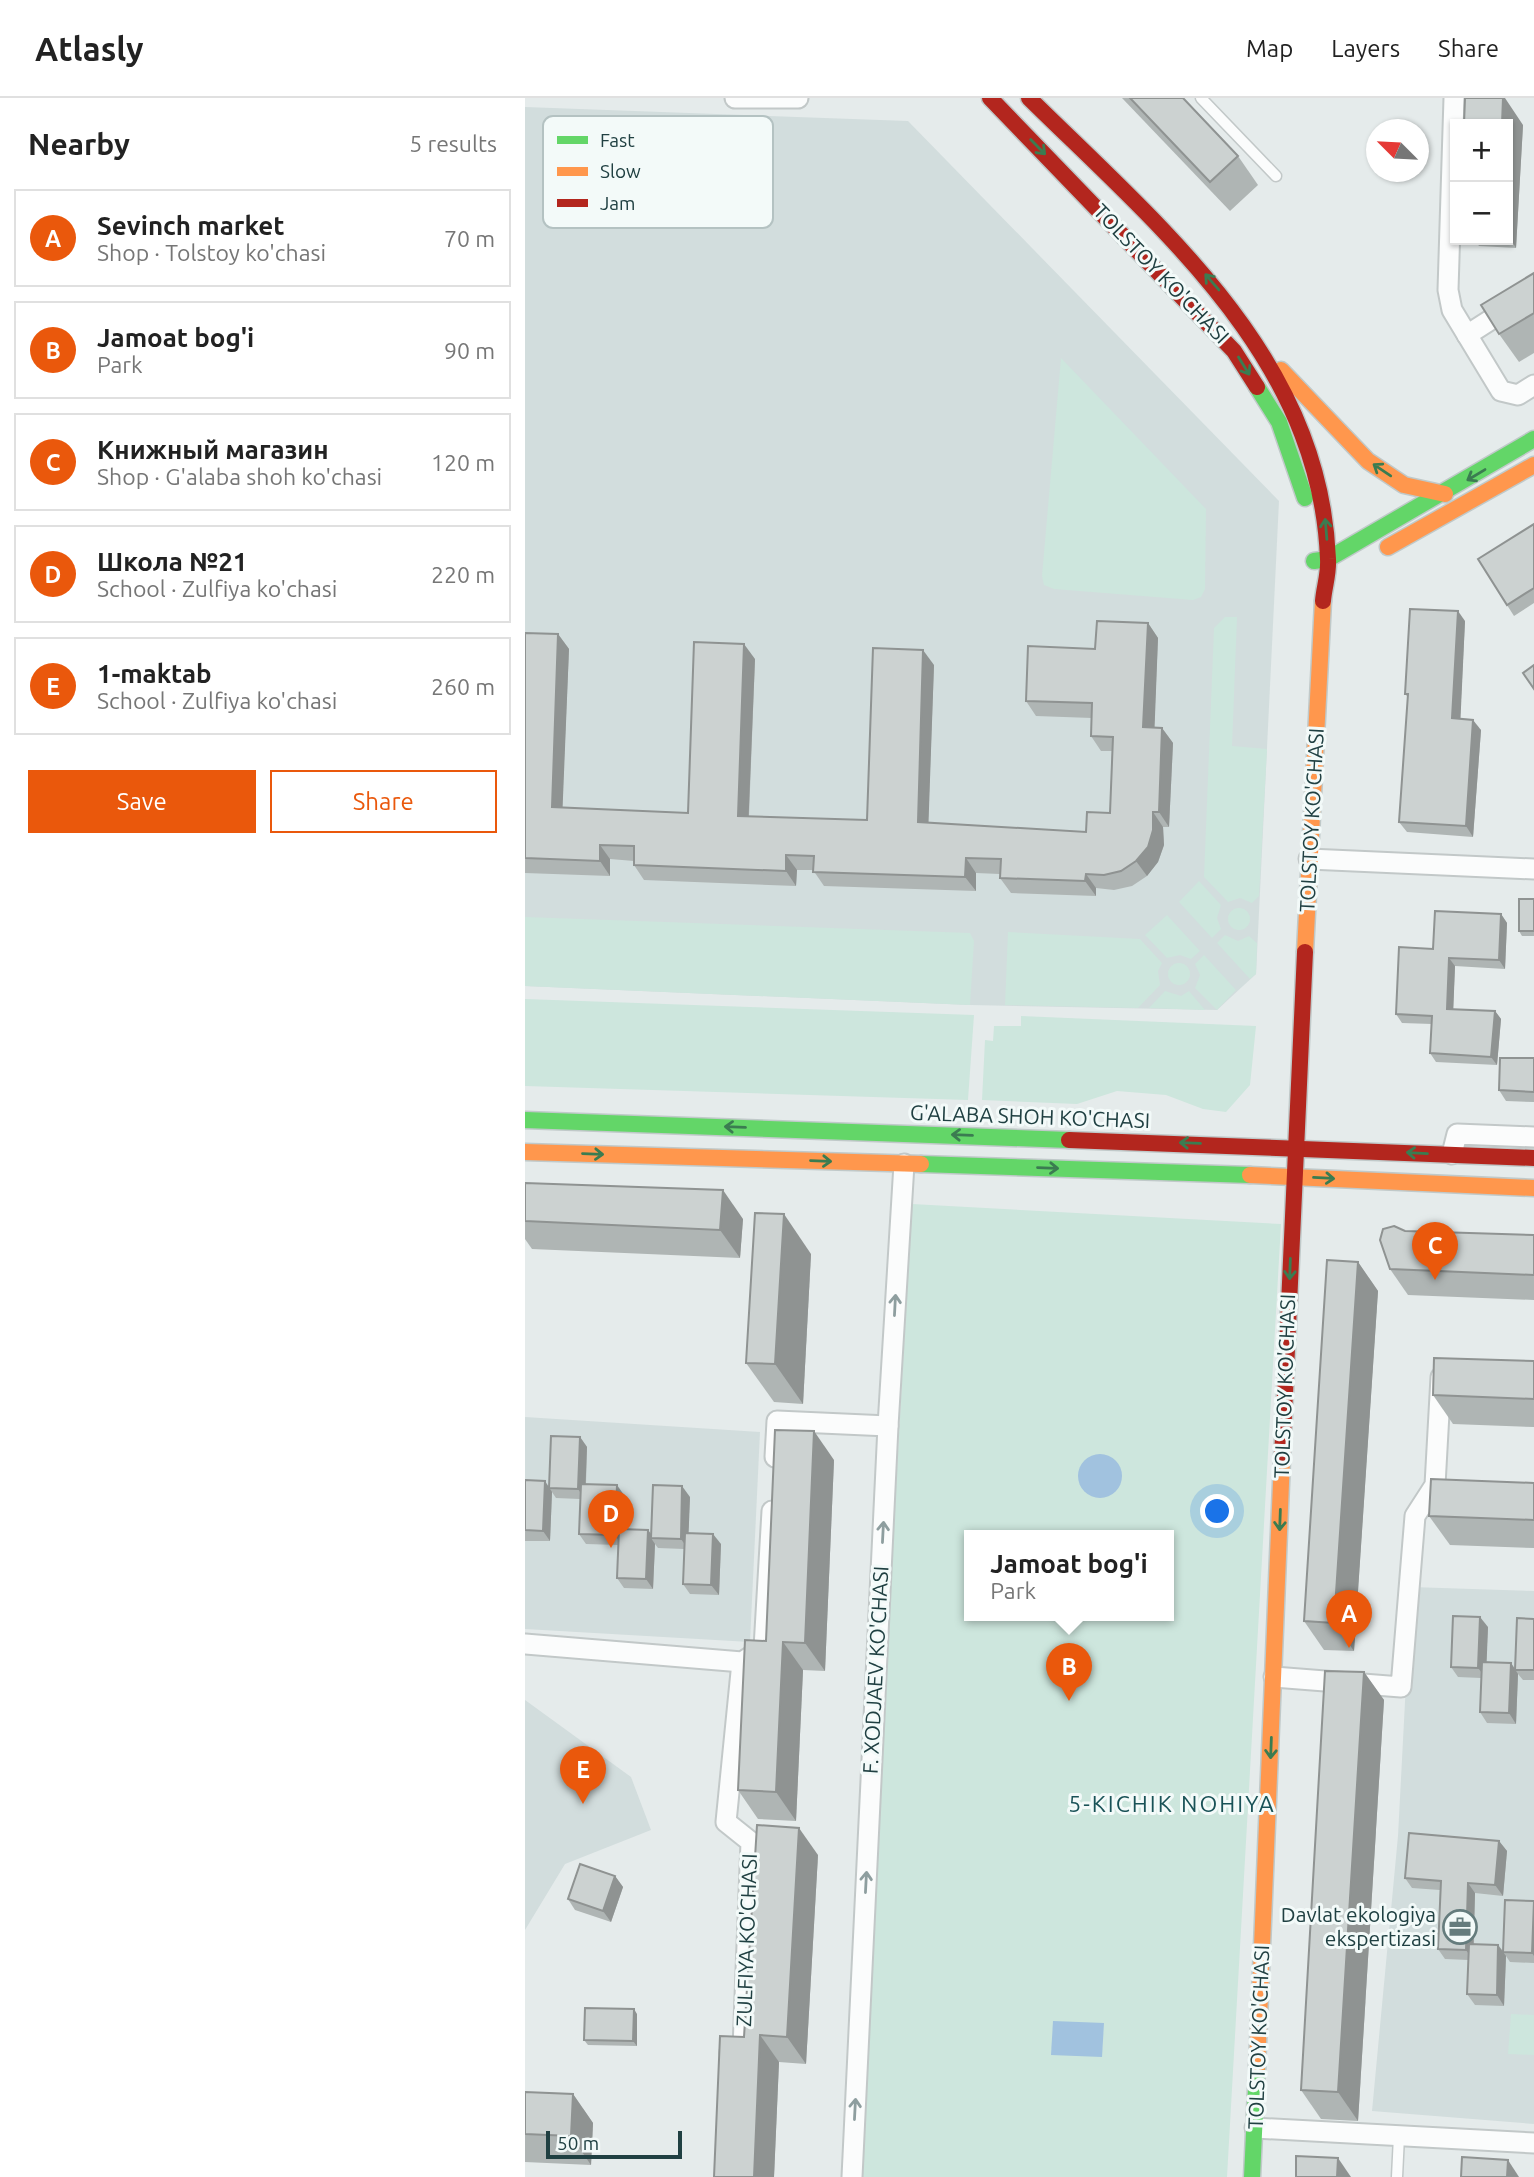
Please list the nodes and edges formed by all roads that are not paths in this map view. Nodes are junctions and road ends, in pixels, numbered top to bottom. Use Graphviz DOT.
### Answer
graph roads {
  1 [pos="735,98"];
  2 [pos="798,98"];
  3 [pos="990,98"];
  4 [pos="1029,98"];
  5 [pos="1201,98"];
  6 [pos="1454,98"];
  7 [pos="1276,176"];
  8 [pos="1534,292"];
  9 [pos="1467,335"];
  10 [pos="1263,354"];
  11 [pos="1534,385"];
  12 [pos="1534,439"];
  13 [pos="1534,465"];
  14 [pos="1445,494"];
  15 [pos="1375,553"];
  16 [pos="1321,560"];
  17 [pos="1310,859"];
  18 [pos="1534,869"];
  19 [pos="525,1120"];
  20 [pos="1534,1137"];
  21 [pos="1295,1147"];
  22 [pos="525,1152"];
  23 [pos="1451,1154"];
  24 [pos="1534,1158"];
  25 [pos="904,1164"];
  26 [pos="1294,1176"];
  27 [pos="1534,1188"];
  28 [pos="1441,1364"];
  29 [pos="888,1426"];
  30 [pos="525,1644"];
  31 [pos="742,1662"];
  32 [pos="1274,1677"];
  33 [pos="726,2067"];
  34 [pos="1255,2129"];
  35 [pos="1399,2136"];
  36 [pos="1534,2143"];
  37 [pos="852,2177"];
  38 [pos="1252,2177"];
  39 [pos="1397,2177"];
  1 -- 2 [label="street"];
  3 -- 16 [label="main road, TOLSTOY KO'CHASI, one-way"];
  10 -- 4 [label="main road, TOLSTOY KO'CHASI, one-way"];
  5 -- 7 [label="lane"];
  6 -- 9 [label="street"];
  8 -- 9 [label="street"];
  9 -- 11 [label="street"];
  14 -- 10 [label="main road, one-way"];
  16 -- 10 [label="main road, TOLSTOY KO'CHASI, one-way"];
  12 -- 14 [label="main road, one-way"];
  13 -- 15 [label="main road"];
  14 -- 16 [label="main road"];
  16 -- 17 [label="main road, TOLSTOY KO'CHASI"];
  17 -- 18 [label="street"];
  17 -- 21 [label="main road, TOLSTOY KO'CHASI"];
  21 -- 19 [label="main road, G'ALABA SHOH KO'CHASI, one-way"];
  20 -- 23 [label="street"];
  23 -- 21 [label="main road, G'ALABA SHOH KO'CHASI, one-way"];
  21 -- 26 [label="main road, TOLSTOY KO'CHASI"];
  22 -- 25 [label="main road, one-way"];
  23 -- 24 [label="main road, G'ALABA SHOH KO'CHASI"];
  25 -- 26 [label="main road, one-way"];
  29 -- 25 [label="street, F. XODJAEV KO'CHASI, one-way"];
  26 -- 27 [label="main road, one-way"];
  26 -- 32 [label="main road, TOLSTOY KO'CHASI, one-way"];
  28 -- 32 [label="street"];
  29 -- 31 [label="street"];
  37 -- 29 [label="street, F. XODJAEV KO'CHASI, one-way"];
  30 -- 31 [label="street"];
  31 -- 33 [label="street, ZULFIYA KO'CHASI"];
  32 -- 34 [label="main road, TOLSTOY KO'CHASI, one-way"];
  34 -- 35 [label="street"];
  34 -- 38 [label="main road, TOLSTOY KO'CHASI"];
  35 -- 36 [label="street"];
  35 -- 39 [label="lane"];
}
